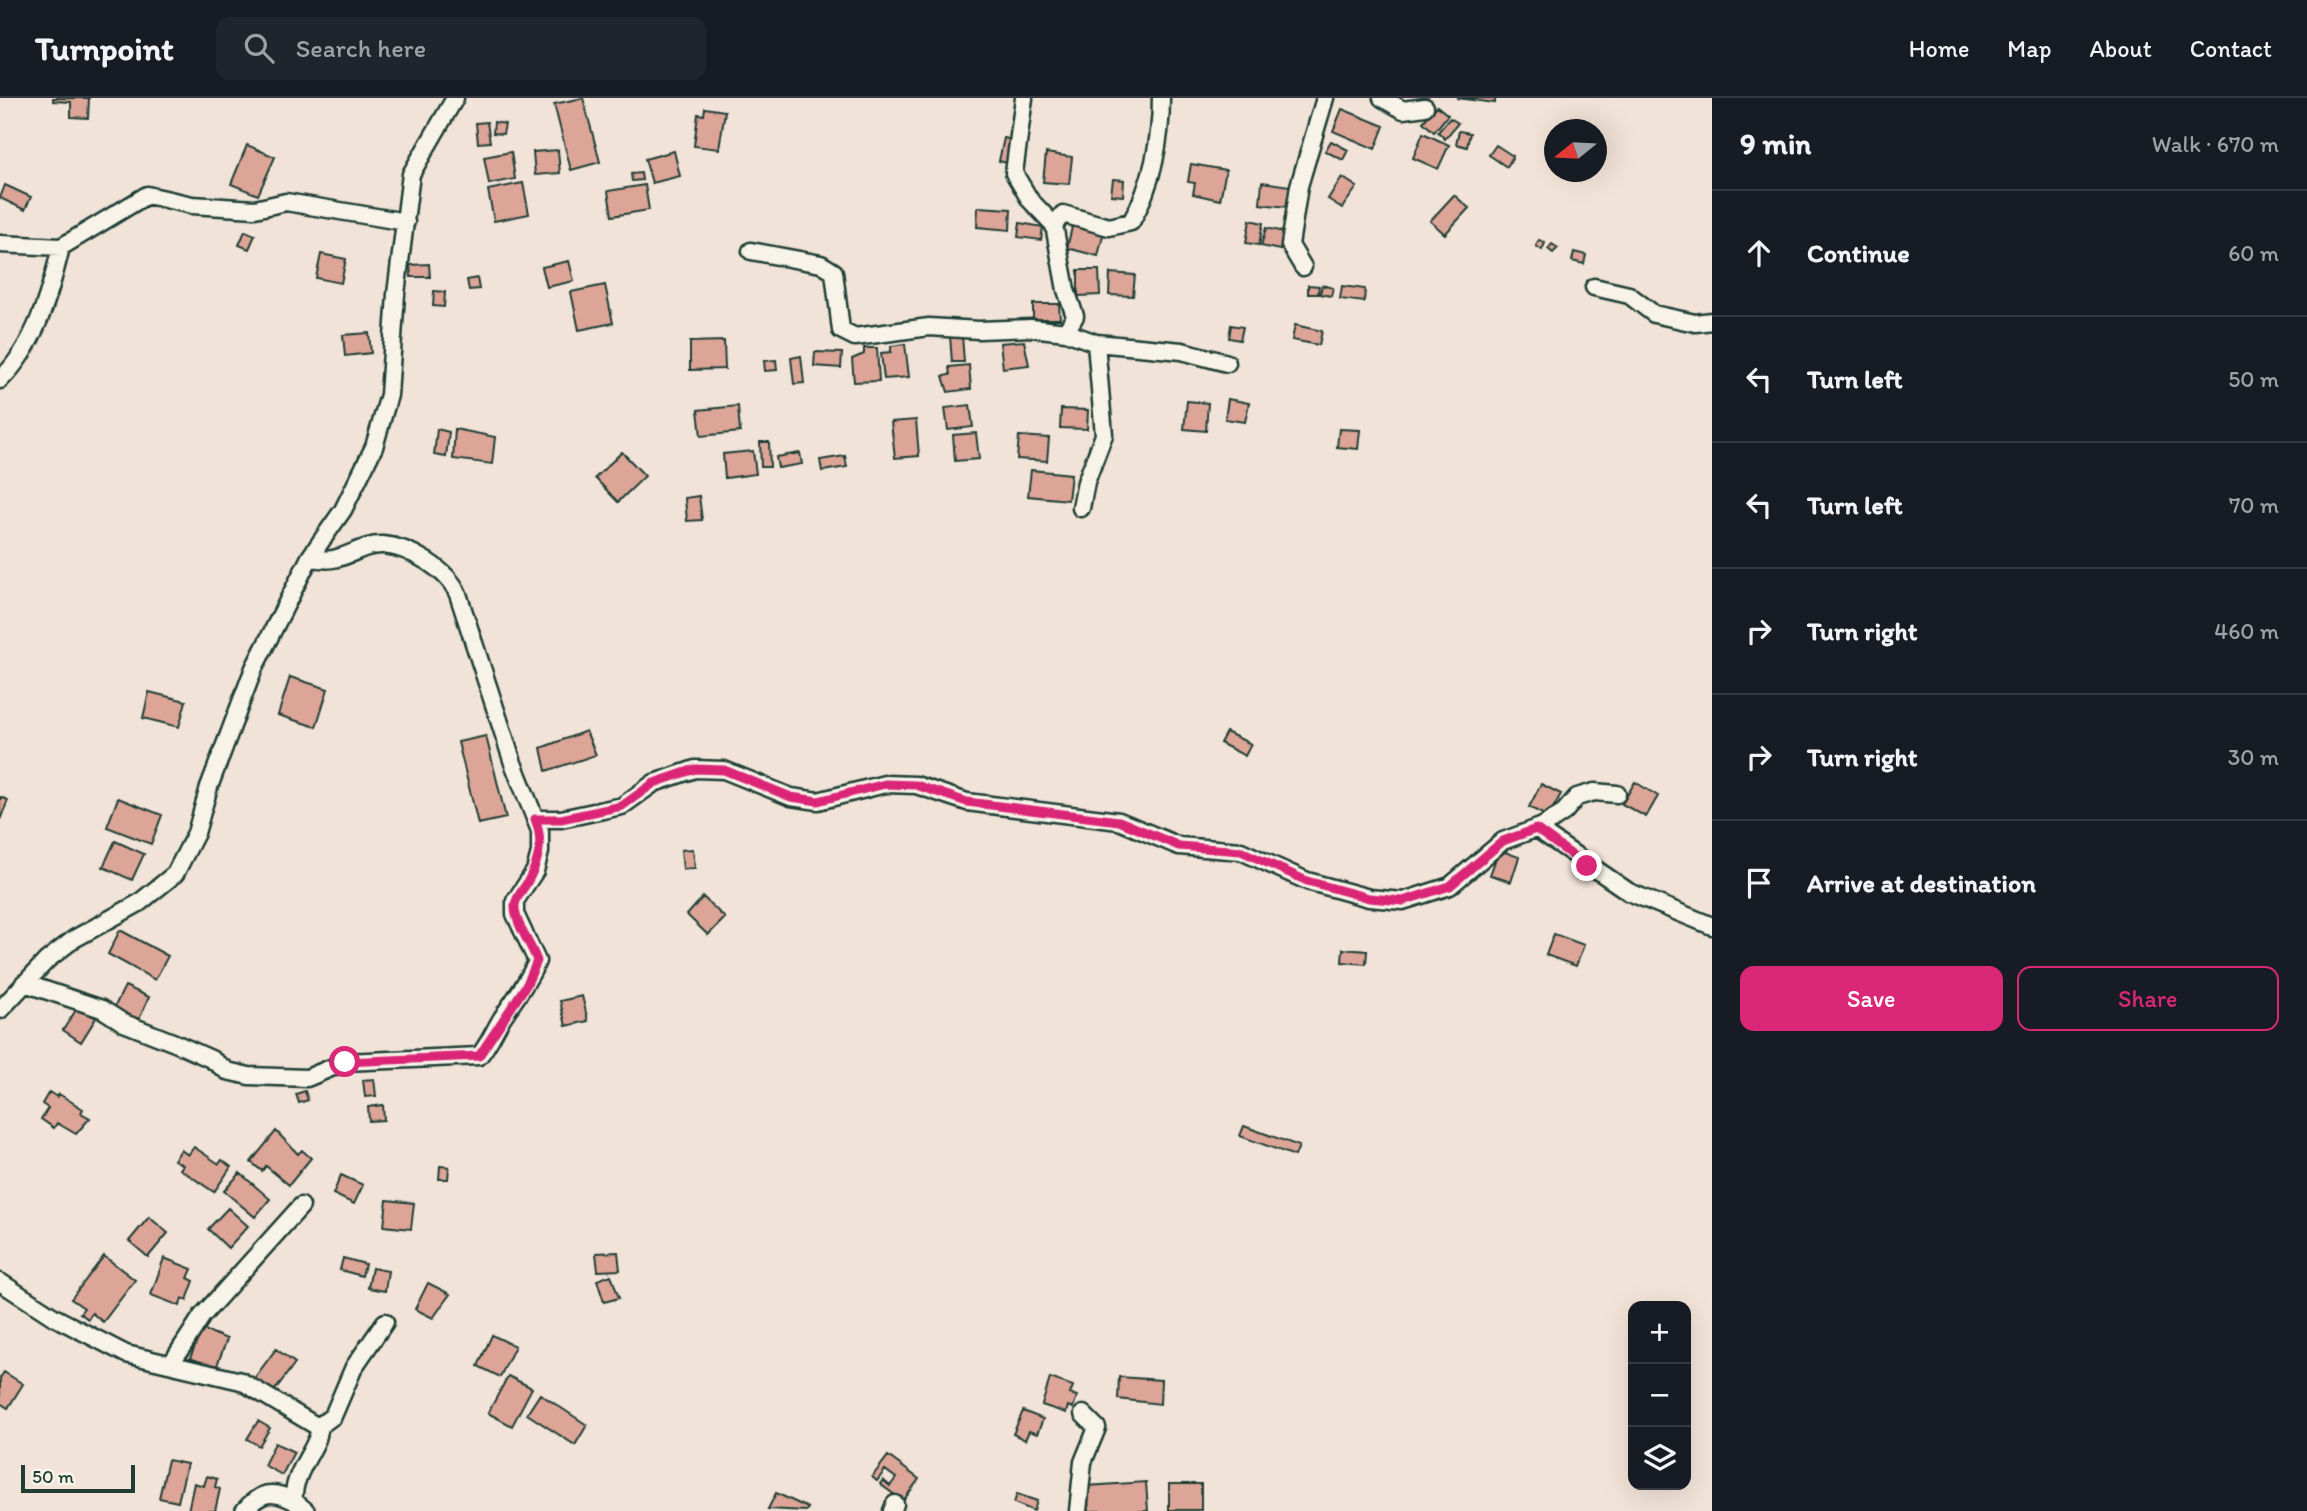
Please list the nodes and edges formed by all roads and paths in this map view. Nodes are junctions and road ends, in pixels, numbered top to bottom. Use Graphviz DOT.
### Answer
graph roads {
  1 [pos="454,98"];
  2 [pos="1024,98"];
  3 [pos="1161,98"];
  4 [pos="1325,98"];
  5 [pos="1382,98"];
  6 [pos="1425,107"];
  7 [pos="407,222"];
  8 [pos="1054,225"];
  9 [pos="0,244"];
  10 [pos="61,247"];
  11 [pos="751,251"];
  12 [pos="1303,267"];
  13 [pos="1594,287"];
  14 [pos="1712,321"];
  15 [pos="1066,332"];
  16 [pos="1096,343"];
  17 [pos="1227,363"];
  18 [pos="0,380"];
  19 [pos="1081,508"];
  20 [pos="310,557"];
  21 [pos="1617,794"];
  22 [pos="535,819"];
  23 [pos="1536,829"];
  24 [pos="1712,926"];
  25 [pos="24,983"];
  26 [pos="0,1010"];
  27 [pos="301,1206"];
  28 [pos="0,1282"];
  29 [pos="385,1322"];
  30 [pos="171,1364"];
  31 [pos="1083,1414"];
  32 [pos="318,1427"];
  33 [pos="301,1508"];
  34 [pos="244,1511"];
  35 [pos="1078,1511"];
  1 -- 7 [label="street"];
  2 -- 8 [label="street"];
  3 -- 8 [label="street"];
  4 -- 12 [label="street"];
  5 -- 6 [label="street"];
  7 -- 10 [label="street"];
  7 -- 20 [label="street"];
  8 -- 15 [label="street"];
  9 -- 10 [label="street"];
  10 -- 18 [label="street"];
  11 -- 15 [label="street"];
  13 -- 14 [label="street"];
  15 -- 16 [label="street"];
  16 -- 17 [label="street"];
  16 -- 19 [label="street"];
  20 -- 22 [label="street"];
  20 -- 25 [label="street"];
  21 -- 23 [label="street"];
  22 -- 23 [label="street"];
  22 -- 25 [label="street"];
  23 -- 24 [label="street"];
  25 -- 26 [label="street"];
  27 -- 30 [label="street"];
  28 -- 30 [label="street"];
  29 -- 32 [label="street"];
  30 -- 32 [label="street"];
  31 -- 35 [label="street"];
  32 -- 33 [label="street"];
  33 -- 34 [label="street"];
}
